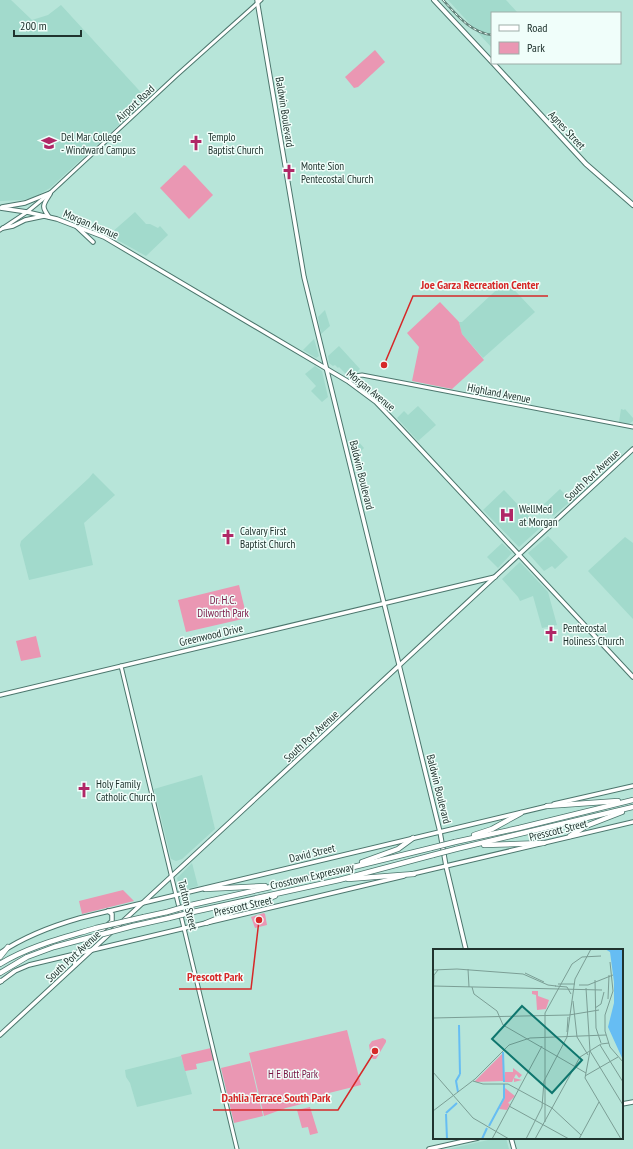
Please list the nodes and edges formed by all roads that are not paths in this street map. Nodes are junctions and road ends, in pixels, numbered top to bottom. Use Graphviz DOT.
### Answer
graph roads {
  1 [pos="434,0"];
  2 [pos="259,1"];
  3 [pos="491,62"];
  4 [pos="493,64"];
  5 [pos="50,193"];
  6 [pos="633,205"];
  7 [pos="0,208"];
  8 [pos="27,212"];
  9 [pos="47,217"];
  10 [pos="75,225"];
  11 [pos="1,229"];
  12 [pos="94,242"];
  13 [pos="326,368"];
  14 [pos="349,382"];
  15 [pos="633,427"];
  16 [pos="633,449"];
  17 [pos="519,554"];
  18 [pos="496,577"];
  19 [pos="384,603"];
  20 [pos="121,666"];
  21 [pos="399,666"];
  22 [pos="633,677"];
  23 [pos="0,695"];
  24 [pos="633,786"];
  25 [pos="631,800"];
  26 [pos="547,806"];
  27 [pos="633,807"];
  28 [pos="521,813"];
  29 [pos="633,822"];
  30 [pos="440,832"];
  31 [pos="570,836"];
  32 [pos="413,838"];
  33 [pos="456,842"];
  34 [pos="544,843"];
  35 [pos="475,845"];
  36 [pos="446,866"];
  37 [pos="342,870"];
  38 [pos="414,874"];
  39 [pos="172,876"];
  40 [pos="339,880"];
  41 [pos="282,884"];
  42 [pos="205,889"];
  43 [pos="296,889"];
  44 [pos="188,892"];
  45 [pos="176,895"];
  46 [pos="142,903"];
  47 [pos="108,912"];
  48 [pos="206,924"];
  49 [pos="194,926"];
  50 [pos="185,929"];
  51 [pos="8,947"];
  52 [pos="466,949"];
  53 [pos="91,951"];
  54 [pos="0,952"];
  55 [pos="74,954"];
  56 [pos="70,956"];
  57 [pos="0,957"];
  58 [pos="0,964"];
  59 [pos="75,965"];
  60 [pos="0,973"];
  61 [pos="0,981"];
  62 [pos="0,1035"];
  63 [pos="633,1102"];
  64 [pos="623,1104"];
  65 [pos="474,1139"];
  66 [pos="511,1139"];
  67 [pos="237,1149"];
  68 [pos="429,1149"];
  69 [pos="514,1149"];
  1 -- 3 [label="main road, Agnes Street"];
  2 -- 5 [label="street, Airport Road"];
  2 -- 13 [label="main road, Baldwin Boulevard"];
  4 -- 6 [label="main road, Agnes Street"];
  5 -- 7 [label="main road"];
  5 -- 8 [label="street, Airport Road"];
  5 -- 9 [label="main road"];
  7 -- 8 [label="main road, Morgan Avenue"];
  8 -- 9 [label="main road, Morgan Avenue"];
  8 -- 11 [label="street, Airport Road"];
  9 -- 10 [label="main road, Morgan Avenue"];
  9 -- 11 [label="main road"];
  10 -- 12 [label="main road"];
  10 -- 13 [label="main road, Morgan Avenue"];
  13 -- 14 [label="main road, Morgan Avenue"];
  13 -- 19 [label="main road, Baldwin Boulevard"];
  14 -- 15 [label="street, Highland Avenue"];
  14 -- 17 [label="main road, Morgan Avenue"];
  16 -- 17 [label="main road, South Port Avenue"];
  17 -- 18 [label="main road, South Port Avenue"];
  17 -- 22 [label="main road, Morgan Avenue"];
  18 -- 19 [label="main road, Greenwood Drive"];
  18 -- 21 [label="main road, South Port Avenue"];
  19 -- 20 [label="main road, Greenwood Drive"];
  19 -- 21 [label="main road, Baldwin Boulevard"];
  20 -- 23 [label="main road, Greenwood Drive"];
  20 -- 39 [label="street, Tarlton Street"];
  21 -- 30 [label="main road, Baldwin Boulevard"];
  21 -- 39 [label="main road, South Port Avenue"];
  24 -- 26 [label="main road, David Street"];
  25 -- 26 [label="highway"];
  25 -- 33 [label="highway, Crosstown Expressway"];
  26 -- 28 [label="main road, David Street"];
  27 -- 31 [label="highway"];
  27 -- 35 [label="highway, Crosstown Expressway"];
  28 -- 30 [label="main road, David Street"];
  28 -- 33 [label="highway"];
  29 -- 31 [label="main road, Presscott Street"];
  30 -- 32 [label="main road, David Street"];
  30 -- 36 [label="main road, Baldwin Boulevard"];
  31 -- 34 [label="main road, Presscott Street"];
  32 -- 37 [label="highway"];
  32 -- 42 [label="main road, David Street"];
  33 -- 37 [label="highway, Crosstown Expressway, bridge"];
  34 -- 35 [label="highway"];
  34 -- 36 [label="main road, Presscott Street"];
  35 -- 40 [label="highway, Crosstown Expressway, bridge"];
  36 -- 38 [label="main road, Presscott Street"];
  36 -- 52 [label="main road, Baldwin Boulevard"];
  37 -- 41 [label="highway, Crosstown Expressway"];
  38 -- 40 [label="highway"];
  38 -- 48 [label="main road, Presscott Street"];
  39 -- 45 [label="street, Tarlton Street"];
  39 -- 46 [label="main road, South Port Avenue"];
  40 -- 43 [label="highway, Crosstown Expressway"];
  41 -- 42 [label="highway"];
  41 -- 58 [label="highway, Crosstown Expressway, bridge"];
  42 -- 44 [label="main road, David Street"];
  43 -- 48 [label="highway"];
  43 -- 60 [label="highway, Crosstown Expressway, bridge"];
  44 -- 45 [label="main road, David Street"];
  44 -- 49 [label="main road"];
  45 -- 46 [label="main road, David Street"];
  45 -- 50 [label="street, Tarlton Street"];
  46 -- 47 [label="main road, David Street"];
  46 -- 53 [label="main road, South Port Avenue"];
  47 -- 51 [label="main road, David Street"];
  47 -- 55 [label="main road"];
  48 -- 49 [label="main road, Presscott Street"];
  49 -- 50 [label="main road, Presscott Street"];
  50 -- 53 [label="main road, Presscott Street"];
  50 -- 67 [label="street, Tarlton Street"];
  51 -- 54 [label="main road, David Street"];
  51 -- 57 [label="highway"];
  53 -- 55 [label="main road, Presscott Street"];
  53 -- 59 [label="main road, South Port Avenue"];
  55 -- 56 [label="main road, Presscott Street"];
  56 -- 59 [label="main road"];
  56 -- 61 [label="main road, Presscott Street"];
  59 -- 62 [label="main road, South Port Avenue"];
  63 -- 64 [label="main road"];
  65 -- 68 [label="main road"];
  66 -- 69 [label="main road"];
}
